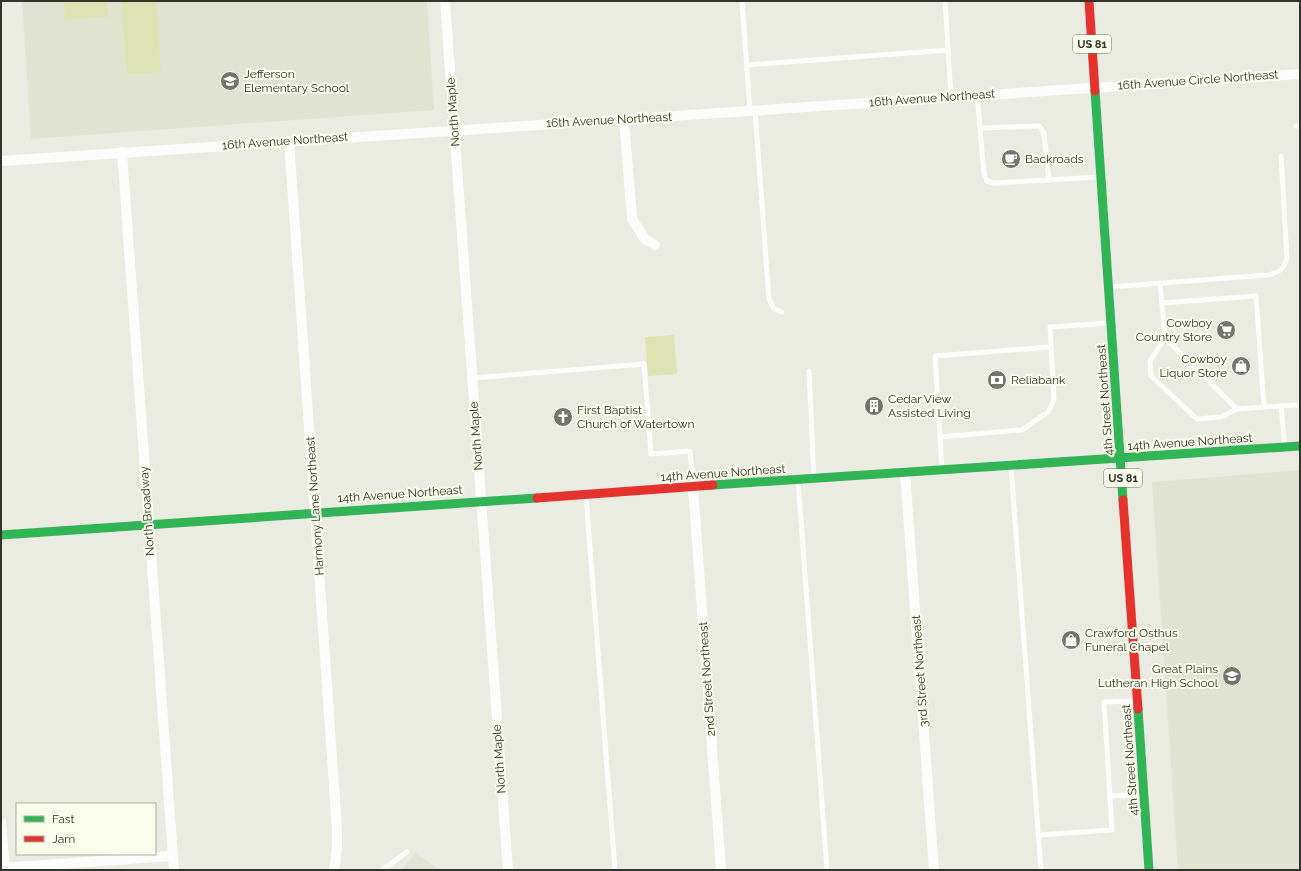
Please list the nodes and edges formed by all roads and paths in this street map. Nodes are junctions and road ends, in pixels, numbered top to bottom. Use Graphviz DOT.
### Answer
graph roads {
  1 [pos="445,1"];
  2 [pos="742,1"];
  3 [pos="945,1"];
  4 [pos="1089,1"];
  5 [pos="948,50"];
  6 [pos="746,65"];
  7 [pos="1300,74"];
  8 [pos="1095,86"];
  9 [pos="977,94"];
  10 [pos="951,96"];
  11 [pos="752,110"];
  12 [pos="624,119"];
  13 [pos="980,128"];
  14 [pos="454,130"];
  15 [pos="289,141"];
  16 [pos="122,152"];
  17 [pos="1282,156"];
  18 [pos="1,161"];
  19 [pos="1101,177"];
  20 [pos="1049,180"];
  21 [pos="655,245"];
  22 [pos="1160,283"];
  23 [pos="1109,287"];
  24 [pos="1162,303"];
  25 [pos="782,312"];
  26 [pos="1112,323"];
  27 [pos="1165,338"];
  28 [pos="1051,347"];
  29 [pos="809,371"];
  30 [pos="472,378"];
  31 [pos="1300,405"];
  32 [pos="1282,406"];
  33 [pos="1264,408"];
  34 [pos="1237,409"];
  35 [pos="940,437"];
  36 [pos="1300,446"];
  37 [pos="1285,447"];
  38 [pos="1121,458"];
  39 [pos="1011,465"];
  40 [pos="942,469"];
  41 [pos="905,472"];
  42 [pos="814,478"];
  43 [pos="798,480"];
  44 [pos="693,487"];
  45 [pos="586,494"];
  46 [pos="480,501"];
  47 [pos="316,512"];
  48 [pos="148,525"];
  49 [pos="1,535"];
  50 [pos="1138,701"];
  51 [pos="1144,794"];
  52 [pos="1110,796"];
  53 [pos="1,823"];
  54 [pos="1038,834"];
  55 [pos="407,852"];
  56 [pos="172,856"];
  57 [pos="3,869"];
  58 [pos="174,870"];
  59 [pos="334,870"];
  60 [pos="382,870"];
  61 [pos="508,870"];
  62 [pos="615,870"];
  63 [pos="722,870"];
  64 [pos="827,870"];
  65 [pos="934,870"];
  66 [pos="1041,870"];
  67 [pos="1150,870"];
  1 -- 14 [label="street, North Maple"];
  2 -- 6 [label="lane"];
  3 -- 5 [label="lane"];
  4 -- 8 [label="main road, 4th Street Northeast / US 81"];
  5 -- 6 [label="lane"];
  5 -- 10 [label="lane"];
  6 -- 11 [label="lane"];
  7 -- 8 [label="street, 16th Avenue Circle Northeast"];
  8 -- 9 [label="street, 16th Avenue Northeast"];
  8 -- 19 [label="main road, 4th Street Northeast / US 81"];
  9 -- 10 [label="street, 16th Avenue Northeast"];
  9 -- 13 [label="lane"];
  10 -- 11 [label="street, 16th Avenue Northeast"];
  11 -- 12 [label="street, 16th Avenue Northeast"];
  11 -- 25 [label="lane"];
  12 -- 14 [label="street, 16th Avenue Northeast"];
  12 -- 21 [label="street"];
  13 -- 20 [label="lane"];
  13 -- 20 [label="lane"];
  14 -- 15 [label="street, 16th Avenue Northeast"];
  14 -- 30 [label="street, North Maple"];
  15 -- 16 [label="street, 16th Avenue Northeast"];
  15 -- 47 [label="street, Harmony Lane Northeast"];
  16 -- 18 [label="street, 16th Avenue Northeast"];
  16 -- 48 [label="street, North Broadway"];
  17 -- 22 [label="lane"];
  19 -- 20 [label="lane"];
  19 -- 23 [label="main road, 4th Street Northeast / US 81"];
  22 -- 23 [label="lane"];
  22 -- 24 [label="lane"];
  23 -- 26 [label="main road, 4th Street Northeast / US 81"];
  24 -- 27 [label="lane"];
  24 -- 33 [label="lane"];
  26 -- 28 [label="lane"];
  26 -- 38 [label="main road, 4th Street Northeast / US 81"];
  27 -- 34 [label="lane"];
  27 -- 34 [label="lane"];
  28 -- 35 [label="lane"];
  28 -- 35 [label="lane"];
  29 -- 42 [label="lane"];
  30 -- 44 [label="lane"];
  30 -- 46 [label="street, North Maple"];
  31 -- 32 [label="lane"];
  32 -- 33 [label="lane"];
  32 -- 37 [label="lane"];
  33 -- 34 [label="lane"];
  35 -- 40 [label="lane"];
  36 -- 37 [label="main road, 14th Avenue Northeast"];
  37 -- 38 [label="main road, 14th Avenue Northeast"];
  38 -- 39 [label="main road, 14th Avenue Northeast"];
  38 -- 50 [label="main road, 4th Street Northeast / US 81"];
  39 -- 40 [label="main road, 14th Avenue Northeast"];
  39 -- 54 [label="lane"];
  40 -- 41 [label="main road, 14th Avenue Northeast"];
  41 -- 42 [label="main road, 14th Avenue Northeast"];
  41 -- 65 [label="street, 3rd Street Northeast"];
  42 -- 43 [label="main road, 14th Avenue Northeast"];
  43 -- 44 [label="main road, 14th Avenue Northeast"];
  43 -- 64 [label="lane"];
  44 -- 45 [label="main road, 14th Avenue Northeast"];
  44 -- 63 [label="street, 2nd Street Northeast"];
  45 -- 46 [label="main road, 14th Avenue Northeast"];
  45 -- 62 [label="lane"];
  46 -- 47 [label="main road, 14th Avenue Northeast"];
  46 -- 61 [label="street, North Maple"];
  47 -- 48 [label="main road, 14th Avenue Northeast"];
  47 -- 59 [label="street, Harmony Lane Northeast"];
  48 -- 49 [label="main road, 14th Avenue Northeast"];
  48 -- 56 [label="street, North Broadway"];
  50 -- 51 [label="main road, 4th Street Northeast / US 81"];
  50 -- 52 [label="lane"];
  51 -- 52 [label="lane"];
  51 -- 67 [label="main road, 4th Street Northeast / US 81"];
  52 -- 54 [label="lane"];
  53 -- 57 [label="street"];
  54 -- 66 [label="lane"];
  55 -- 60 [label="lane"];
  56 -- 57 [label="street"];
  56 -- 58 [label="street, North Broadway"];
}
